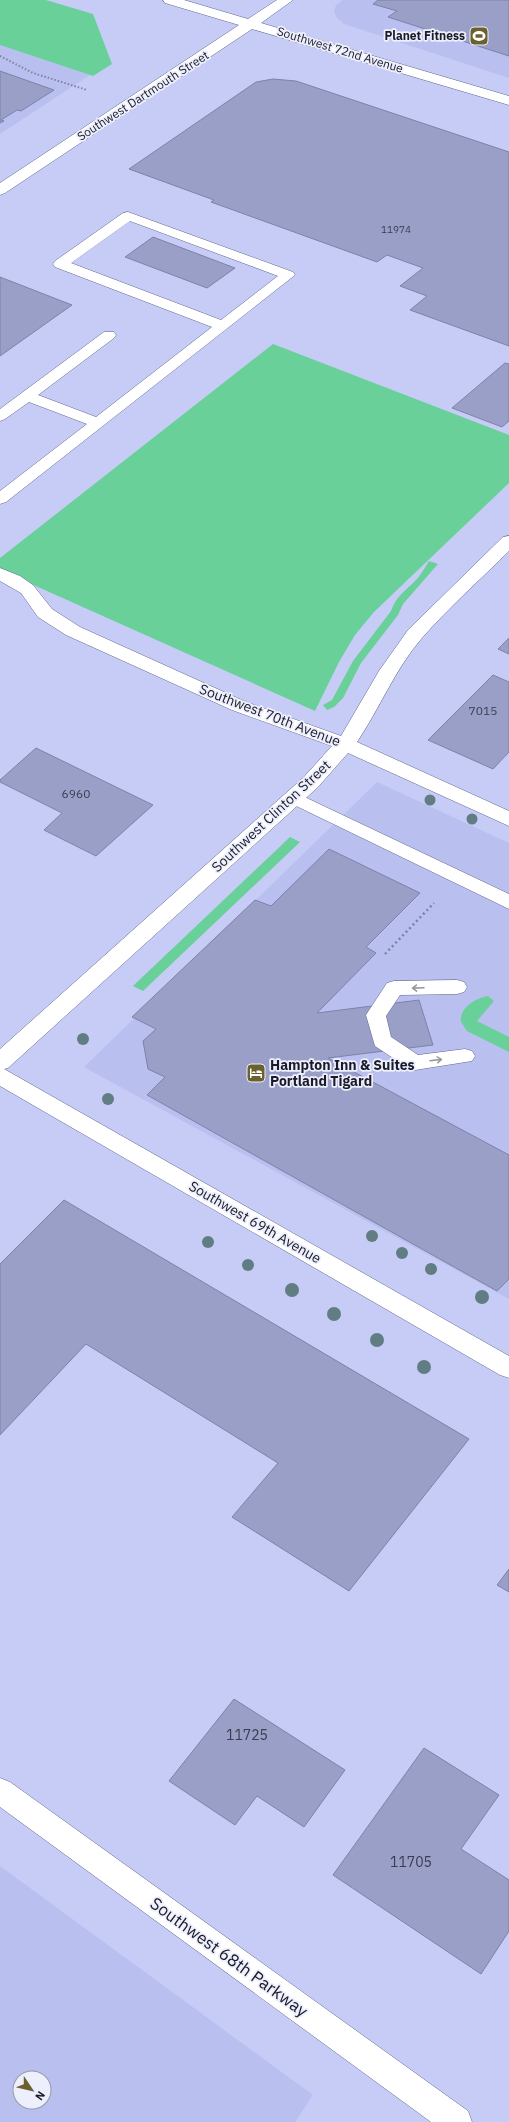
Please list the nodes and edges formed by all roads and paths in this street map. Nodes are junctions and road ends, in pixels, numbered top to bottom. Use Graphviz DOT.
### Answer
graph roads {
  1 [pos="170,0"];
  2 [pos="286,0"];
  3 [pos="251,23"];
  4 [pos="0,56"];
  5 [pos="87,90"];
  6 [pos="509,100"];
  7 [pos="0,190"];
  8 [pos="223,326"];
  9 [pos="110,335"];
  10 [pos="28,396"];
  11 [pos="0,416"];
  12 [pos="98,424"];
  13 [pos="0,500"];
  14 [pos="509,541"];
  15 [pos="0,574"];
  16 [pos="345,744"];
  17 [pos="294,798"];
  18 [pos="509,819"];
  19 [pos="509,902"];
  20 [pos="435,903"];
  21 [pos="380,959"];
  22 [pos="458,987"];
  23 [pos="465,1056"];
  24 [pos="0,1062"];
  25 [pos="0,1076"];
  26 [pos="509,1368"];
  27 [pos="0,1791"];
  28 [pos="457,2122"];
  1 -- 3 [label="street, Southwest 72nd Avenue"];
  2 -- 3 [label="street, Southwest Dartmouth Street"];
  3 -- 6 [label="street, Southwest 72nd Avenue"];
  3 -- 7 [label="street, Southwest Dartmouth Street"];
  4 -- 5 [label="path"];
  8 -- 8 [label="lane"];
  8 -- 12 [label="lane"];
  9 -- 10 [label="lane"];
  10 -- 11 [label="lane"];
  10 -- 12 [label="lane"];
  12 -- 13 [label="lane"];
  14 -- 16 [label="street, Southwest Clinton Street"];
  15 -- 16 [label="street, Southwest 70th Avenue"];
  16 -- 17 [label="street, Southwest Clinton Street"];
  16 -- 18 [label="street, Southwest 70th Avenue"];
  17 -- 19 [label="lane"];
  17 -- 24 [label="street, Southwest Clinton Street"];
  20 -- 21 [label="path"];
  22 -- 23 [label="lane, one-way"];
  25 -- 26 [label="street, Southwest 69th Avenue"];
  27 -- 28 [label="street, Southwest 68th Parkway"];
}
